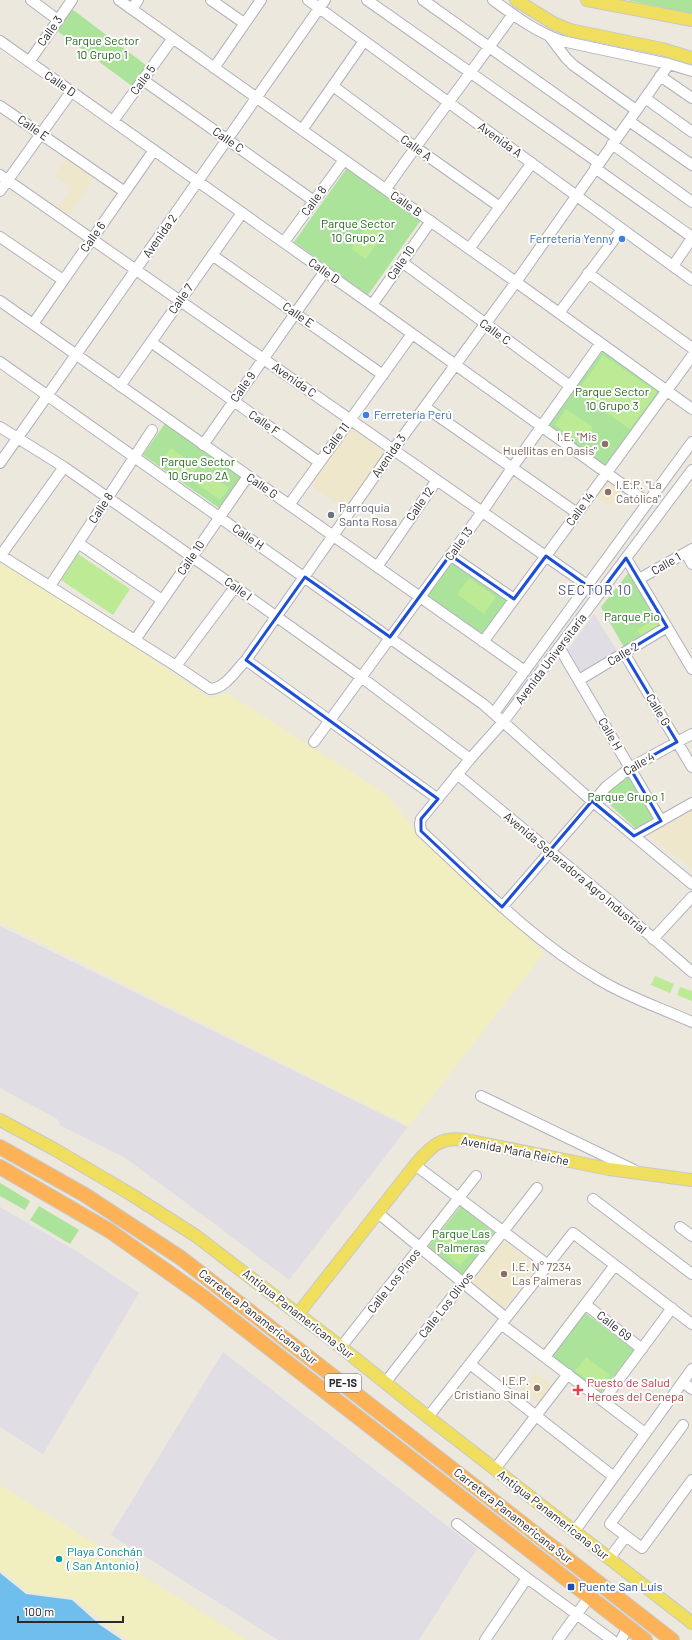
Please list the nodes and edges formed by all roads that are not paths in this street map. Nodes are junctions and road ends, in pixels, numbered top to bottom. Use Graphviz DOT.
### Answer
graph roads {
  1 [pos="31,0"];
  2 [pos="72,0"];
  3 [pos="119,0"];
  4 [pos="138,0"];
  5 [pos="211,0"];
  6 [pos="261,0"];
  7 [pos="308,0"];
  8 [pos="367,0"];
  9 [pos="423,0"];
  10 [pos="493,0"];
  11 [pos="516,0"];
  12 [pos="587,0"];
  13 [pos="322,4"];
  14 [pos="132,9"];
  15 [pos="513,14"];
  16 [pos="58,20"];
  17 [pos="692,20"];
  18 [pos="244,24"];
  19 [pos="550,37"];
  20 [pos="173,38"];
  21 [pos="0,41"];
  22 [pos="364,41"];
  23 [pos="489,47"];
  24 [pos="692,58"];
  25 [pos="29,62"];
  26 [pos="668,64"];
  27 [pos="214,68"];
  28 [pos="692,71"];
  29 [pos="472,72"];
  30 [pos="660,76"];
  31 [pos="143,80"];
  32 [pos="333,86"];
  33 [pos="71,92"];
  34 [pos="256,98"];
  35 [pos="645,98"];
  36 [pos="692,98"];
  37 [pos="449,103"];
  38 [pos="0,106"];
  39 [pos="636,110"];
  40 [pos="113,121"];
  41 [pos="629,121"];
  42 [pos="302,130"];
  43 [pos="692,132"];
  44 [pos="41,134"];
  45 [pos="227,140"];
  46 [pos="614,141"];
  47 [pos="415,147"];
  48 [pos="154,150"];
  49 [pos="344,160"];
  50 [pos="532,163"];
  51 [pos="692,165"];
  52 [pos="597,166"];
  53 [pos="4,178"];
  54 [pos="198,181"];
  55 [pos="386,189"];
  56 [pos="0,191"];
  57 [pos="125,192"];
  58 [pos="576,196"];
  59 [pos="314,201"];
  60 [pos="692,202"];
  61 [pos="500,207"];
  62 [pos="242,213"];
  63 [pos="431,222"];
  64 [pos="622,229"];
  65 [pos="0,237"];
  66 [pos="692,237"];
  67 [pos="92,239"];
  68 [pos="284,242"];
  69 [pos="469,249"];
  70 [pos="212,255"];
  71 [pos="402,262"];
  72 [pos="672,266"];
  73 [pos="136,270"];
  74 [pos="325,271"];
  75 [pos="588,273"];
  76 [pos="63,280"];
  77 [pos="692,280"];
  78 [pos="516,282"];
  79 [pos="0,301"];
  80 [pos="180,301"];
  81 [pos="372,304"];
  82 [pos="295,313"];
  83 [pos="559,313"];
  84 [pos="33,324"];
  85 [pos="484,324"];
  86 [pos="412,334"];
  87 [pos="151,342"];
  88 [pos="600,344"];
  89 [pos="692,348"];
  90 [pos="76,355"];
  91 [pos="692,356"];
  92 [pos="263,359"];
  93 [pos="0,362"];
  94 [pos="456,365"];
  95 [pos="383,375"];
  96 [pos="120,386"];
  97 [pos="570,386"];
  98 [pos="667,391"];
  99 [pos="47,396"];
  100 [pos="233,402"];
  101 [pos="425,407"];
  102 [pos="692,409"];
  103 [pos="350,420"];
  104 [pos="0,427"];
  105 [pos="542,427"];
  106 [pos="152,430"];
  107 [pos="18,439"];
  108 [pos="692,442"];
  109 [pos="203,444"];
  110 [pos="393,450"];
  111 [pos="134,457"];
  112 [pos="319,462"];
  113 [pos="0,463"];
  114 [pos="64,467"];
  115 [pos="512,468"];
  116 [pos="692,470"];
  117 [pos="607,473"];
  118 [pos="248,476"];
  119 [pos="437,480"];
  120 [pos="108,497"];
  121 [pos="647,502"];
  122 [pos="288,505"];
  123 [pos="482,512"];
  124 [pos="577,513"];
  125 [pos="219,517"];
  126 [pos="333,536"];
  127 [pos="78,543"];
  128 [pos="689,551"];
  129 [pos="0,555"];
  130 [pos="450,555"];
  131 [pos="546,556"];
  132 [pos="192,557"];
  133 [pos="626,558"];
  134 [pos="692,564"];
  135 [pos="377,567"];
  136 [pos="305,577"];
  137 [pos="639,579"];
  138 [pos="50,586"];
  139 [pos="235,586"];
  140 [pos="587,586"];
  141 [pos="420,597"];
  142 [pos="514,599"];
  143 [pos="162,600"];
  144 [pos="276,617"];
  145 [pos="667,627"];
  146 [pos="390,637"];
  147 [pos="135,640"];
  148 [pos="483,642"];
  149 [pos="559,647"];
  150 [pos="624,653"];
  151 [pos="246,660"];
  152 [pos="176,666"];
  153 [pos="692,669"];
  154 [pos="525,671"];
  155 [pos="361,677"];
  156 [pos="579,680"];
  157 [pos="494,713"];
  158 [pos="330,720"];
  159 [pos="503,722"];
  160 [pos="692,734"];
  161 [pos="314,742"];
  162 [pos="677,742"];
  163 [pos="470,759"];
  164 [pos="692,767"];
  165 [pos="630,768"];
  166 [pos="458,774"];
  167 [pos="438,799"];
  168 [pos="592,801"];
  169 [pos="692,803"];
  170 [pos="661,821"];
  171 [pos="634,836"];
  172 [pos="550,852"];
  173 [pos="692,884"];
  174 [pos="692,897"];
  175 [pos="502,907"];
  176 [pos="653,939"];
  177 [pos="692,972"];
  178 [pos="692,1022"];
  179 [pos="481,1096"];
  180 [pos="0,1120"];
  181 [pos="0,1147"];
  182 [pos="415,1165"];
  183 [pos="0,1167"];
  184 [pos="640,1174"];
  185 [pos="476,1176"];
  186 [pos="692,1180"];
  187 [pos="537,1188"];
  188 [pos="459,1199"];
  189 [pos="593,1199"];
  190 [pos="378,1213"];
  191 [pos="680,1226"];
  192 [pos="504,1232"];
  193 [pos="692,1236"];
  194 [pos="420,1248"];
  195 [pos="548,1265"];
  196 [pos="615,1265"];
  197 [pos="692,1274"];
  198 [pos="463,1283"];
  199 [pos="585,1304"];
  200 [pos="672,1308"];
  201 [pos="298,1314"];
  202 [pos="504,1321"];
  203 [pos="692,1324"];
  204 [pos="341,1347"];
  205 [pos="642,1349"];
  206 [pos="545,1357"];
  207 [pos="470,1364"];
  208 [pos="692,1369"];
  209 [pos="568,1374"];
  210 [pos="683,1382"];
  211 [pos="385,1383"];
  212 [pos="692,1389"];
  213 [pos="603,1401"];
  214 [pos="536,1416"];
  215 [pos="428,1417"];
  216 [pos="683,1425"];
  217 [pos="646,1433"];
  218 [pos="495,1469"];
  219 [pos="614,1477"];
  220 [pos="692,1480"];
  221 [pos="458,1524"];
  222 [pos="574,1532"];
  223 [pos="626,1536"];
  224 [pos="609,1559"];
  225 [pos="527,1578"];
  226 [pos="590,1596"];
  227 [pos="577,1613"];
  228 [pos="692,1623"];
  229 [pos="628,1627"];
  230 [pos="485,1640"];
  231 [pos="558,1640"];
  232 [pos="612,1640"];
  233 [pos="621,1640"];
  234 [pos="645,1640"];
  235 [pos="672,1640"];
  1 -- 16 [label="street"];
  2 -- 16 [label="street, Calle 3"];
  3 -- 14 [label="street, Calle B"];
  4 -- 14 [label="street"];
  5 -- 18 [label="street"];
  6 -- 18 [label="street"];
  7 -- 13 [label="street, Avenida A"];
  8 -- 29 [label="street"];
  9 -- 23 [label="street"];
  10 -- 15 [label="street"];
  11 -- 24 [label="main road"];
  12 -- 17 [label="main road"];
  13 -- 22 [label="street, Avenida A"];
  13 -- 34 [label="street, Avenida 2"];
  14 -- 20 [label="street, Calle B"];
  15 -- 19 [label="street"];
  15 -- 23 [label="street"];
  16 -- 25 [label="street, Calle 3"];
  18 -- 27 [label="street"];
  19 -- 26 [label="street"];
  19 -- 39 [label="street"];
  20 -- 27 [label="street, Calle B"];
  20 -- 31 [label="street, Calle 5"];
  21 -- 25 [label="street, Calle D"];
  22 -- 32 [label="street"];
  22 -- 37 [label="street, Avenida A"];
  23 -- 29 [label="street"];
  23 -- 46 [label="street"];
  25 -- 33 [label="street, Calle D"];
  26 -- 28 [label="street"];
  26 -- 30 [label="street, Avenida 3"];
  27 -- 34 [label="street, Calle B"];
  29 -- 37 [label="street"];
  29 -- 52 [label="street"];
  30 -- 35 [label="street, Avenida 3"];
  30 -- 36 [label="street"];
  31 -- 40 [label="street, Calle 5"];
  31 -- 45 [label="street, Calle C"];
  32 -- 42 [label="street"];
  32 -- 47 [label="street, Calle A"];
  33 -- 40 [label="street, Calle D"];
  33 -- 44 [label="street"];
  34 -- 42 [label="street, Calle B"];
  34 -- 45 [label="street, Avenida 2"];
  35 -- 39 [label="street, Avenida 3"];
  35 -- 43 [label="street"];
  37 -- 47 [label="street"];
  37 -- 50 [label="street, Avenida A"];
  38 -- 44 [label="street, Calle E"];
  39 -- 41 [label="street, Avenida 3"];
  40 -- 48 [label="street, Calle D"];
  41 -- 46 [label="street, Avenida 3"];
  41 -- 51 [label="street"];
  42 -- 49 [label="street, Calle B"];
  44 -- 53 [label="street"];
  44 -- 57 [label="street, Calle E"];
  45 -- 54 [label="street, Avenida 2"];
  45 -- 59 [label="street, Calle C"];
  46 -- 52 [label="street, Avenida 3"];
  46 -- 60 [label="street"];
  47 -- 55 [label="street"];
  47 -- 61 [label="street, Calle A"];
  48 -- 54 [label="street, Calle D"];
  48 -- 57 [label="street, Calle 6"];
  49 -- 55 [label="street, Calle B"];
  49 -- 59 [label="street, Calle 8"];
  50 -- 58 [label="street, Avenida A"];
  50 -- 61 [label="street"];
  52 -- 58 [label="street, Avenida 3"];
  52 -- 66 [label="street"];
  53 -- 56 [label="street"];
  53 -- 67 [label="street, Avenida C"];
  54 -- 62 [label="street, Calle D"];
  54 -- 73 [label="street, Avenida 2"];
  55 -- 63 [label="street, Calle B"];
  57 -- 67 [label="street, Calle 6"];
  58 -- 64 [label="street, Avenida A"];
  58 -- 78 [label="street, Avenida 3"];
  59 -- 68 [label="street, Calle 8"];
  61 -- 69 [label="street"];
  62 -- 68 [label="street, Calle D"];
  62 -- 70 [label="street, Calle 7"];
  63 -- 69 [label="street, Calle B"];
  63 -- 71 [label="street, Calle 10"];
  64 -- 72 [label="street, Avenida A"];
  64 -- 75 [label="street"];
  65 -- 76 [label="street"];
  66 -- 72 [label="street"];
  67 -- 73 [label="street, Avenida C"];
  67 -- 76 [label="street, Calle 6"];
  68 -- 74 [label="street, Calle D"];
  69 -- 78 [label="street, Calle B"];
  70 -- 80 [label="street, Calle 7"];
  70 -- 82 [label="street, Calle E"];
  71 -- 81 [label="street, Calle 10"];
  71 -- 85 [label="street, Calle C"];
  72 -- 77 [label="street, Avenida A"];
  73 -- 80 [label="street, Avenida C"];
  73 -- 90 [label="street, Avenida 2"];
  74 -- 81 [label="street, Calle D"];
  74 -- 82 [label="street, Calle 9"];
  75 -- 83 [label="street"];
  75 -- 89 [label="street"];
  76 -- 84 [label="street, Calle 6"];
  78 -- 83 [label="street, Calle B"];
  78 -- 85 [label="street, Avenida 3"];
  79 -- 84 [label="street, Calle G"];
  80 -- 87 [label="street, Calle 7"];
  80 -- 92 [label="street, Avenida C"];
  81 -- 86 [label="street, Calle D"];
  82 -- 92 [label="street, Calle 9"];
  82 -- 95 [label="street, Calle E"];
  83 -- 88 [label="street, Calle B"];
  84 -- 90 [label="street, Calle G"];
  85 -- 94 [label="street, Avenida 3"];
  85 -- 97 [label="street, Calle C"];
  86 -- 94 [label="street, Calle D"];
  86 -- 95 [label="street, Calle 11"];
  87 -- 96 [label="street, Calle 7"];
  87 -- 100 [label="street, Calle F"];
  88 -- 97 [label="street, Calle 13"];
  88 -- 98 [label="street, Calle B"];
  90 -- 96 [label="street, Calle G"];
  90 -- 99 [label="street, Avenida 2"];
  91 -- 98 [label="street, Calle 14"];
  92 -- 100 [label="street, Calle 9"];
  92 -- 103 [label="street, Avenida C"];
  93 -- 99 [label="street, Calle H"];
  94 -- 101 [label="street, Avenida 3"];
  94 -- 105 [label="street, Calle D"];
  95 -- 103 [label="street, Calle 11"];
  96 -- 109 [label="street, Calle G"];
  97 -- 105 [label="street, Calle 13"];
  98 -- 102 [label="street, Calle B"];
  98 -- 117 [label="street, Calle 14"];
  99 -- 107 [label="street, Avenida 2"];
  99 -- 111 [label="street, Calle H"];
  100 -- 109 [label="street, Calle 9"];
  100 -- 112 [label="street, Calle F"];
  101 -- 110 [label="street, Avenida 3"];
  101 -- 115 [label="street"];
  103 -- 110 [label="street, Avenida C"];
  103 -- 112 [label="street, Calle 11"];
  104 -- 107 [label="street, Calle I"];
  105 -- 115 [label="street, Calle 13"];
  105 -- 117 [label="street, Calle D"];
  106 -- 111 [label="street, Calle 8"];
  107 -- 113 [label="street, Avenida 2"];
  107 -- 114 [label="street, Calle I"];
  108 -- 121 [label="street, Avenida Universitaria"];
  109 -- 118 [label="street, Calle G"];
  110 -- 119 [label="street, Avenida C"];
  110 -- 126 [label="street, Avenida 3"];
  111 -- 120 [label="street, Calle 8"];
  111 -- 125 [label="street, Calle H"];
  112 -- 122 [label="street, Calle 11"];
  114 -- 120 [label="street, Calle I"];
  114 -- 129 [label="street"];
  115 -- 123 [label="street, Calle 13"];
  115 -- 124 [label="street"];
  116 -- 133 [label="street, Avenida Universitaria"];
  117 -- 121 [label="street, Calle D"];
  117 -- 124 [label="street, Calle 14"];
  118 -- 122 [label="street, Calle G"];
  118 -- 125 [label="street, Calle 10"];
  119 -- 123 [label="street, Avenida C"];
  119 -- 135 [label="street, Calle 12"];
  120 -- 127 [label="street, Calle 8"];
  120 -- 132 [label="street, Calle I"];
  121 -- 140 [label="street, Avenida Universitaria"];
  122 -- 126 [label="street, Calle G"];
  123 -- 130 [label="street, Calle 13"];
  123 -- 131 [label="street, Avenida C"];
  124 -- 131 [label="street, Calle 14"];
  125 -- 132 [label="street, Calle 10"];
  125 -- 136 [label="street, Calle H"];
  126 -- 135 [label="street, Calle G"];
  126 -- 136 [label="street, Avenida 3"];
  127 -- 138 [label="street, Calle 8"];
  127 -- 143 [label="street"];
  128 -- 134 [label="street"];
  128 -- 137 [label="street, Calle 1"];
  129 -- 138 [label="street"];
  130 -- 141 [label="street, Calle 13"];
  130 -- 142 [label="street"];
  131 -- 140 [label="street, Avenida C"];
  131 -- 142 [label="street, Calle 14"];
  132 -- 139 [label="street, Calle I"];
  132 -- 143 [label="street, Calle 10"];
  133 -- 137 [label="street"];
  133 -- 149 [label="street, Avenida Universitaria"];
  135 -- 141 [label="street, Calle G"];
  136 -- 144 [label="street, Avenida 3"];
  136 -- 146 [label="street, Calle H"];
  137 -- 145 [label="street"];
  138 -- 147 [label="street"];
  139 -- 144 [label="street, Calle I"];
  139 -- 152 [label="street"];
  140 -- 154 [label="street, Avenida Universitaria"];
  141 -- 146 [label="street, Calle 13"];
  141 -- 148 [label="street, Calle G"];
  142 -- 148 [label="street, Calle 14"];
  143 -- 147 [label="street, Calle 10"];
  144 -- 151 [label="street, Avenida 3"];
  144 -- 155 [label="street, Calle I"];
  145 -- 150 [label="street, Calle 2"];
  145 -- 153 [label="street"];
  146 -- 155 [label="street, Calle 13"];
  146 -- 157 [label="street, Calle H"];
  147 -- 152 [label="street"];
  148 -- 154 [label="street, Calle G"];
  149 -- 156 [label="street, Calle H"];
  149 -- 159 [label="street, Avenida Universitaria"];
  150 -- 156 [label="street, Calle 2"];
  150 -- 162 [label="street, Calle G"];
  151 -- 152 [label="street, Avenida 3"];
  151 -- 158 [label="street"];
  154 -- 157 [label="street, Avenida Universitaria"];
  155 -- 158 [label="street, Calle 13"];
  155 -- 163 [label="street, Calle I"];
  156 -- 165 [label="street, Calle H"];
  157 -- 159 [label="street, Calle H"];
  158 -- 161 [label="street, Calle 13"];
  158 -- 167 [label="street"];
  159 -- 163 [label="street, Avenida Universitaria"];
  159 -- 168 [label="street, Calle H"];
  160 -- 162 [label="street, Calle 4"];
  162 -- 164 [label="street, Calle G"];
  162 -- 165 [label="street, Calle 4"];
  163 -- 166 [label="street, Avenida Universitaria"];
  165 -- 168 [label="street, Calle 4"];
  165 -- 170 [label="street, Calle H"];
  166 -- 167 [label="street, Avenida Universitaria"];
  166 -- 172 [label="street, Avenida Separadora Agro Industrial"];
  167 -- 175 [label="street, Avenida Universitaria"];
  168 -- 171 [label="street, Calle H"];
  168 -- 172 [label="street, Calle 4"];
  169 -- 170 [label="street"];
  170 -- 171 [label="street"];
  171 -- 173 [label="street, Calle H"];
  172 -- 175 [label="street, Calle 4"];
  172 -- 176 [label="street, Avenida Separadora Agro Industrial"];
  174 -- 176 [label="street"];
  175 -- 178 [label="street"];
  176 -- 177 [label="street, Avenida Separadora Agro Industrial"];
  179 -- 184 [label="street"];
  180 -- 201 [label="main road, Antigua Panamericana Sur"];
  181 -- 235 [label="highway, Carretera Panamericana Sur / PE-1S"];
  182 -- 184 [label="main road, Avenida María Reiche"];
  182 -- 188 [label="street"];
  182 -- 190 [label="main road, Avenida María Reiche"];
  183 -- 226 [label="highway, Carretera Panamericana Sur / PE-1S"];
  184 -- 186 [label="main road, Avenida María Reiche"];
  185 -- 188 [label="street, Calle Los Pinos"];
  187 -- 192 [label="street, Calle Los Olivos"];
  188 -- 192 [label="street"];
  188 -- 194 [label="street, Calle Los Pinos"];
  189 -- 197 [label="street"];
  190 -- 194 [label="street"];
  190 -- 201 [label="main road, Avenida María Reiche"];
  191 -- 193 [label="street"];
  192 -- 195 [label="street"];
  192 -- 198 [label="street, Calle Los Olivos"];
  194 -- 198 [label="street"];
  194 -- 204 [label="street, Calle Los Pinos"];
  195 -- 196 [label="street"];
  195 -- 202 [label="street"];
  196 -- 199 [label="street"];
  196 -- 200 [label="street"];
  198 -- 202 [label="street"];
  198 -- 211 [label="street, Calle Los Olivos"];
  199 -- 205 [label="street, Calle 69"];
  199 -- 206 [label="street"];
  200 -- 203 [label="street"];
  200 -- 205 [label="street"];
  201 -- 204 [label="main road, Antigua Panamericana Sur"];
  202 -- 206 [label="street"];
  202 -- 207 [label="street"];
  204 -- 211 [label="main road, Antigua Panamericana Sur"];
  205 -- 213 [label="street"];
  206 -- 209 [label="street"];
  207 -- 214 [label="street"];
  207 -- 215 [label="street"];
  208 -- 210 [label="street"];
  209 -- 213 [label="street"];
  209 -- 214 [label="street"];
  210 -- 212 [label="street"];
  210 -- 217 [label="street"];
  211 -- 215 [label="main road, Antigua Panamericana Sur"];
  213 -- 217 [label="street"];
  214 -- 218 [label="street"];
  214 -- 219 [label="street"];
  215 -- 218 [label="main road, Antigua Panamericana Sur"];
  216 -- 223 [label="street"];
  217 -- 219 [label="street"];
  218 -- 222 [label="main road, Antigua Panamericana Sur"];
  219 -- 222 [label="street"];
  220 -- 223 [label="street"];
  221 -- 225 [label="street"];
  222 -- 224 [label="main road, Antigua Panamericana Sur"];
  223 -- 224 [label="street"];
  224 -- 228 [label="main road, Antigua Panamericana Sur"];
  225 -- 227 [label="street"];
  225 -- 230 [label="street"];
  226 -- 227 [label="street"];
  226 -- 229 [label="highway, Carretera Panamericana Sur / PE-1S"];
  227 -- 231 [label="street"];
  227 -- 232 [label="street"];
  229 -- 233 [label="street"];
  229 -- 234 [label="highway, Carretera Panamericana Sur / PE-1S"];
}
